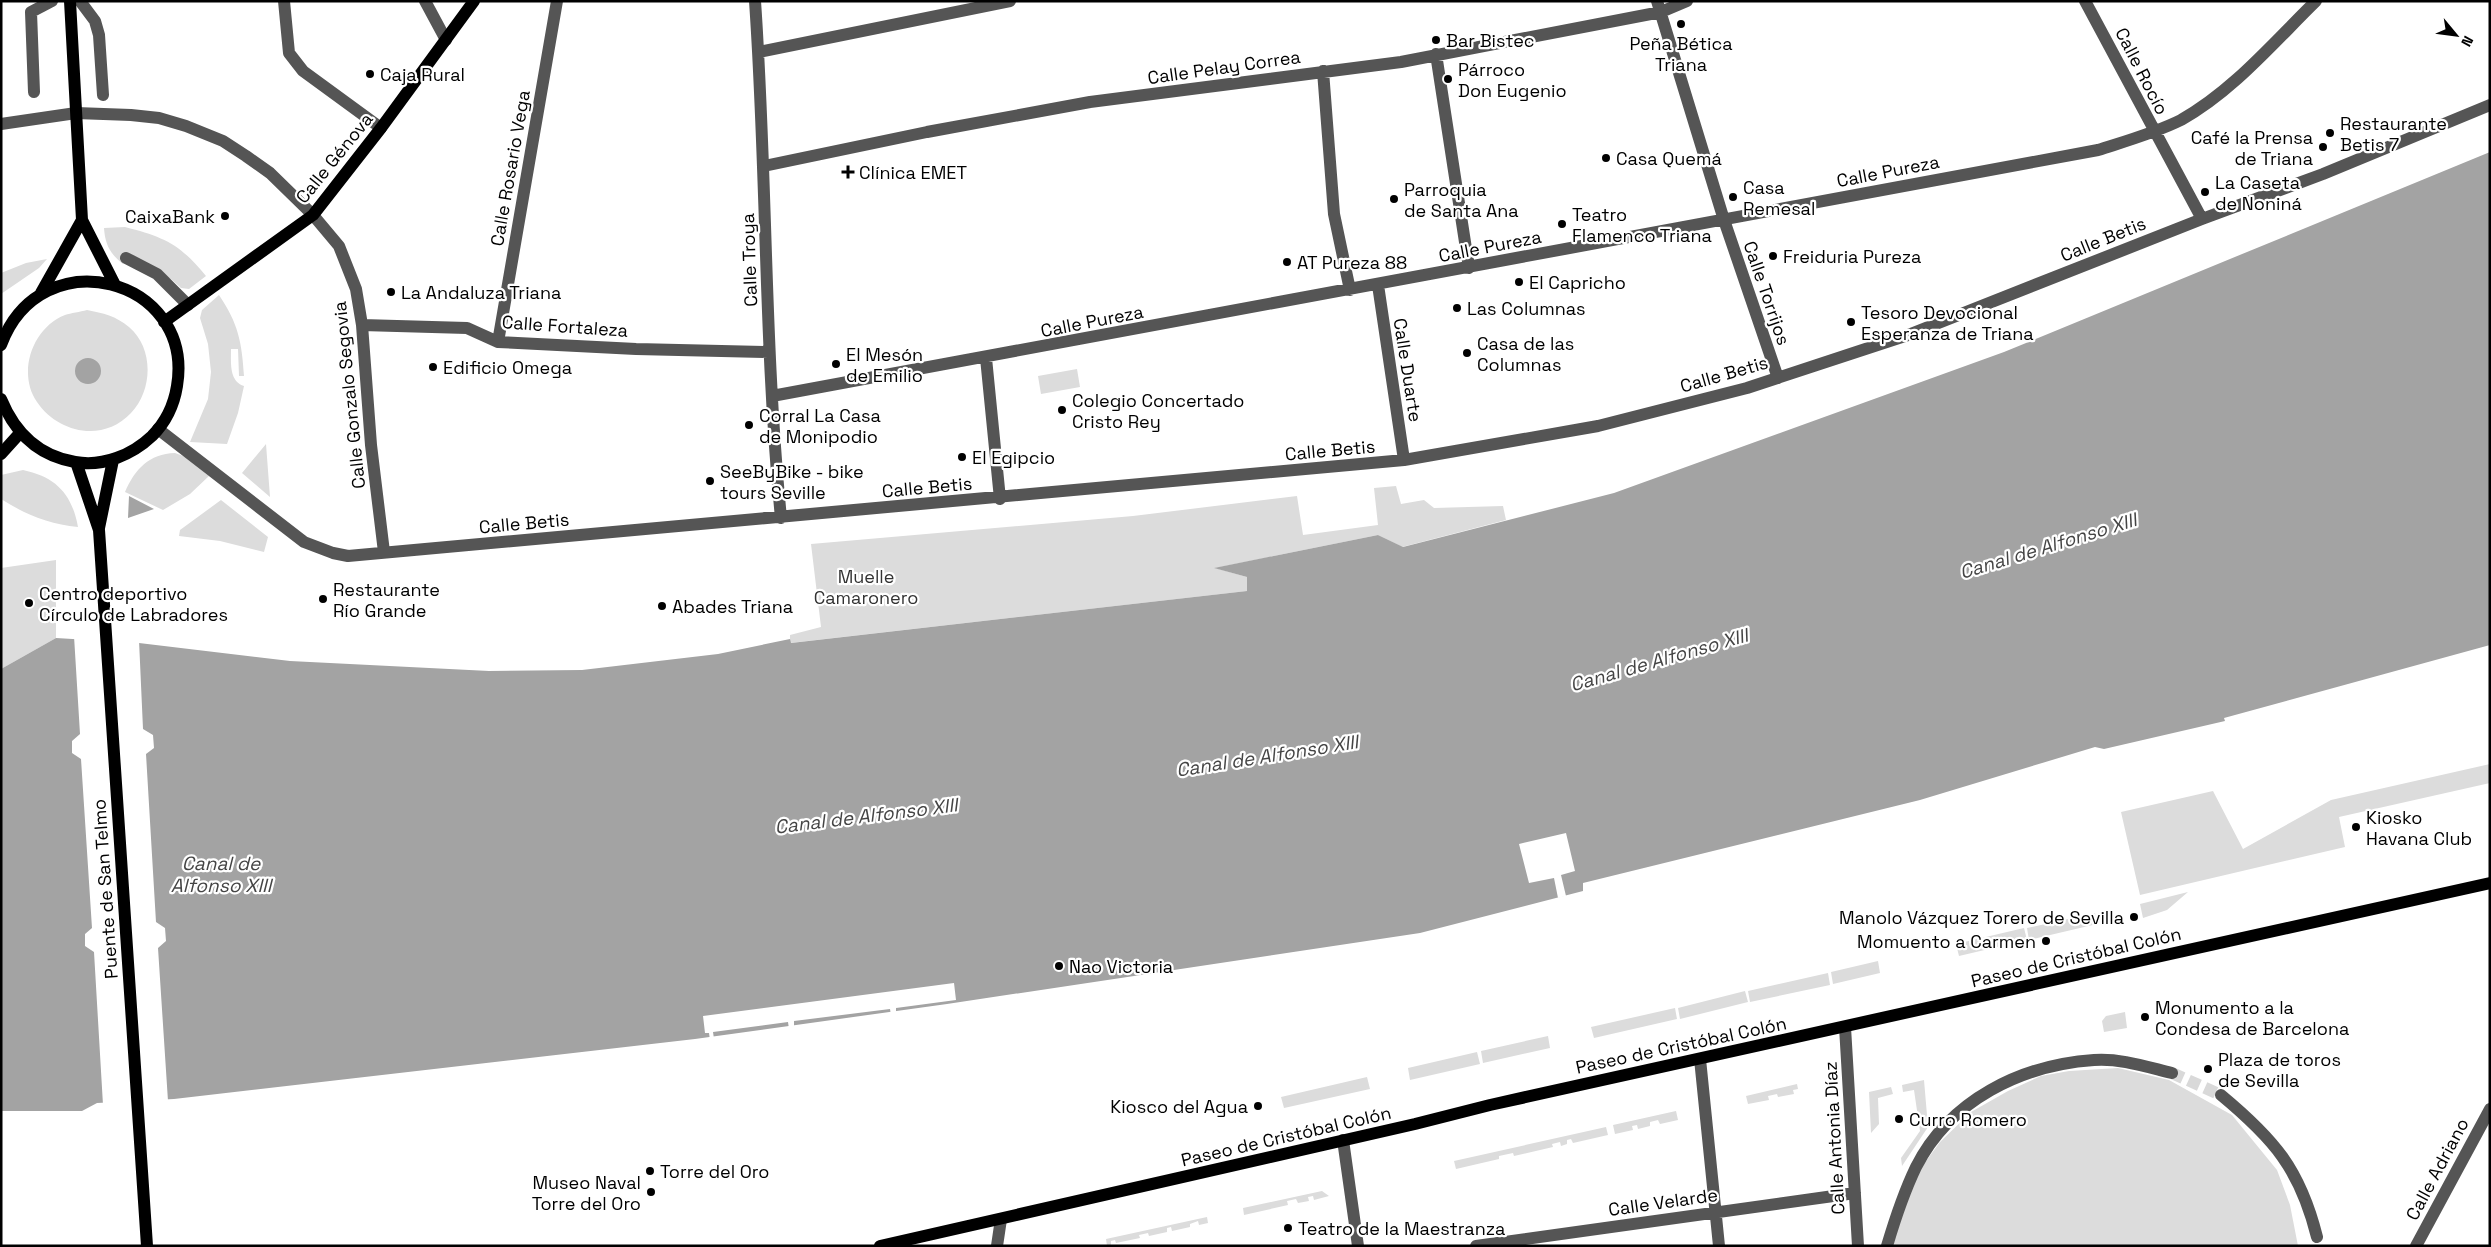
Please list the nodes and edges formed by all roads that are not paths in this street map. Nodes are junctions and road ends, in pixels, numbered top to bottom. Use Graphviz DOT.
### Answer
graph roads {
  1 [pos="52,1"];
  2 [pos="70,1"];
  3 [pos="80,1"];
  4 [pos="284,1"];
  5 [pos="425,1"];
  6 [pos="474,1"];
  7 [pos="557,1"];
  8 [pos="755,1"];
  9 [pos="1010,1"];
  10 [pos="1687,1"];
  11 [pos="2084,1"];
  12 [pos="2316,1"];
  13 [pos="1659,7"];
  14 [pos="446,40"];
  15 [pos="759,52"];
  16 [pos="1436,54"];
  17 [pos="1323,71"];
  18 [pos="34,92"];
  19 [pos="103,95"];
  20 [pos="2490,105"];
  21 [pos="76,113"];
  22 [pos="1,124"];
  23 [pos="381,128"];
  24 [pos="2153,132"];
  25 [pos="764,166"];
  26 [pos="313,215"];
  27 [pos="2202,219"];
  28 [pos="82,220"];
  29 [pos="1724,220"];
  30 [pos="126,258"];
  31 [pos="1470,268"];
  32 [pos="115,285"];
  33 [pos="1378,285"];
  34 [pos="1350,290"];
  35 [pos="41,293"];
  36 [pos="188,305"];
  37 [pos="164,322"];
  38 [pos="362,325"];
  39 [pos="4,328"];
  40 [pos="498,342"];
  41 [pos="1,345"];
  42 [pos="768,352"];
  43 [pos="986,358"];
  44 [pos="1778,378"];
  45 [pos="772,396"];
  46 [pos="1,399"];
  47 [pos="158,429"];
  48 [pos="20,433"];
  49 [pos="1,454"];
  50 [pos="113,460"];
  51 [pos="1404,460"];
  52 [pos="76,462"];
  53 [pos="1000,498"];
  54 [pos="781,518"];
  55 [pos="99,530"];
  56 [pos="384,552"];
  57 [pos="2490,883"];
  58 [pos="1845,1027"];
  59 [pos="1700,1059"];
  60 [pos="2172,1073"];
  61 [pos="2221,1095"];
  62 [pos="2490,1110"];
  63 [pos="1343,1140"];
  64 [pos="1854,1193"];
  65 [pos="1715,1212"];
  66 [pos="1001,1219"];
  67 [pos="2318,1243"];
  68 [pos="147,1246"];
  69 [pos="880,1246"];
  70 [pos="997,1246"];
  71 [pos="1358,1246"];
  72 [pos="1477,1246"];
  73 [pos="1719,1246"];
  74 [pos="1858,1246"];
  75 [pos="1886,1246"];
  76 [pos="2416,1246"];
  1 -- 18 [label="street"];
  2 -- 21 [label="main road"];
  3 -- 19 [label="street"];
  4 -- 23 [label="street"];
  5 -- 14 [label="street"];
  6 -- 14 [label="main road, Calle Génova"];
  7 -- 40 [label="street, Calle Rosario Vega"];
  8 -- 15 [label="street, Calle Troya"];
  9 -- 15 [label="street"];
  10 -- 13 [label="street, Calle Pelay Correa"];
  11 -- 24 [label="street, Calle Rocío"];
  12 -- 24 [label="street, Calle Pureza"];
  13 -- 16 [label="street, Calle Pelay Correa"];
  13 -- 29 [label="street, Calle Torrijos"];
  14 -- 23 [label="main road, Calle Génova"];
  15 -- 25 [label="street, Calle Troya"];
  16 -- 17 [label="street, Calle Pelay Correa"];
  16 -- 31 [label="street"];
  17 -- 25 [label="street, Calle Pelay Correa"];
  17 -- 34 [label="street"];
  20 -- 27 [label="street, Calle Betis"];
  21 -- 22 [label="street, Calle Gonzalo Segovia"];
  21 -- 26 [label="street, Calle Gonzalo Segovia"];
  21 -- 28 [label="main road"];
  23 -- 26 [label="main road, Calle Génova"];
  24 -- 27 [label="street, Calle Rocío"];
  24 -- 29 [label="street, Calle Pureza"];
  25 -- 42 [label="street, Calle Troya"];
  26 -- 36 [label="main road, Calle Génova"];
  26 -- 38 [label="street, Calle Gonzalo Segovia"];
  27 -- 44 [label="street, Calle Betis"];
  28 -- 32 [label="main road"];
  28 -- 35 [label="main road"];
  29 -- 31 [label="street, Calle Pureza"];
  29 -- 44 [label="street, Calle Torrijos"];
  30 -- 36 [label="street"];
  31 -- 33 [label="street, Calle Pureza"];
  32 -- 35 [label="main road"];
  32 -- 37 [label="main road"];
  33 -- 34 [label="street, Calle Pureza"];
  33 -- 51 [label="street, Calle Duarte"];
  34 -- 43 [label="street, Calle Pureza"];
  35 -- 39 [label="main road"];
  36 -- 37 [label="main road, Calle Génova"];
  37 -- 47 [label="main road"];
  38 -- 40 [label="street, Calle Fortaleza"];
  38 -- 56 [label="street, Calle Gonzalo Segovia"];
  39 -- 41 [label="main road"];
  40 -- 42 [label="street, Calle Fortaleza"];
  42 -- 45 [label="street, Calle Troya"];
  43 -- 45 [label="street, Calle Pureza"];
  43 -- 53 [label="street"];
  44 -- 51 [label="street, Calle Betis"];
  45 -- 54 [label="street, Calle Troya"];
  46 -- 48 [label="main road"];
  47 -- 50 [label="main road"];
  47 -- 56 [label="street, Calle Betis"];
  48 -- 49 [label="main road"];
  48 -- 52 [label="main road"];
  50 -- 52 [label="main road"];
  50 -- 55 [label="main road, Puente de San Telmo"];
  51 -- 53 [label="street, Calle Betis"];
  52 -- 55 [label="main road, Puente de San Telmo"];
  53 -- 54 [label="street, Calle Betis"];
  54 -- 56 [label="street, Calle Betis"];
  55 -- 68 [label="main road, Puente de San Telmo"];
  57 -- 58 [label="main road, Paseo de Cristóbal Colón"];
  58 -- 59 [label="main road, Paseo de Cristóbal Colón"];
  58 -- 64 [label="street, Calle Antonia Díaz"];
  59 -- 63 [label="main road, Paseo de Cristóbal Colón"];
  59 -- 65 [label="street"];
  60 -- 75 [label="street"];
  61 -- 67 [label="street"];
  62 -- 76 [label="street, Calle Adriano"];
  63 -- 66 [label="main road, Paseo de Cristóbal Colón"];
  63 -- 71 [label="street"];
  64 -- 65 [label="street, Calle Velarde"];
  64 -- 74 [label="street, Calle Antonia Díaz"];
  65 -- 72 [label="street, Calle Velarde"];
  65 -- 73 [label="street"];
  66 -- 69 [label="main road, Paseo de Cristóbal Colón"];
  66 -- 70 [label="street"];
}
